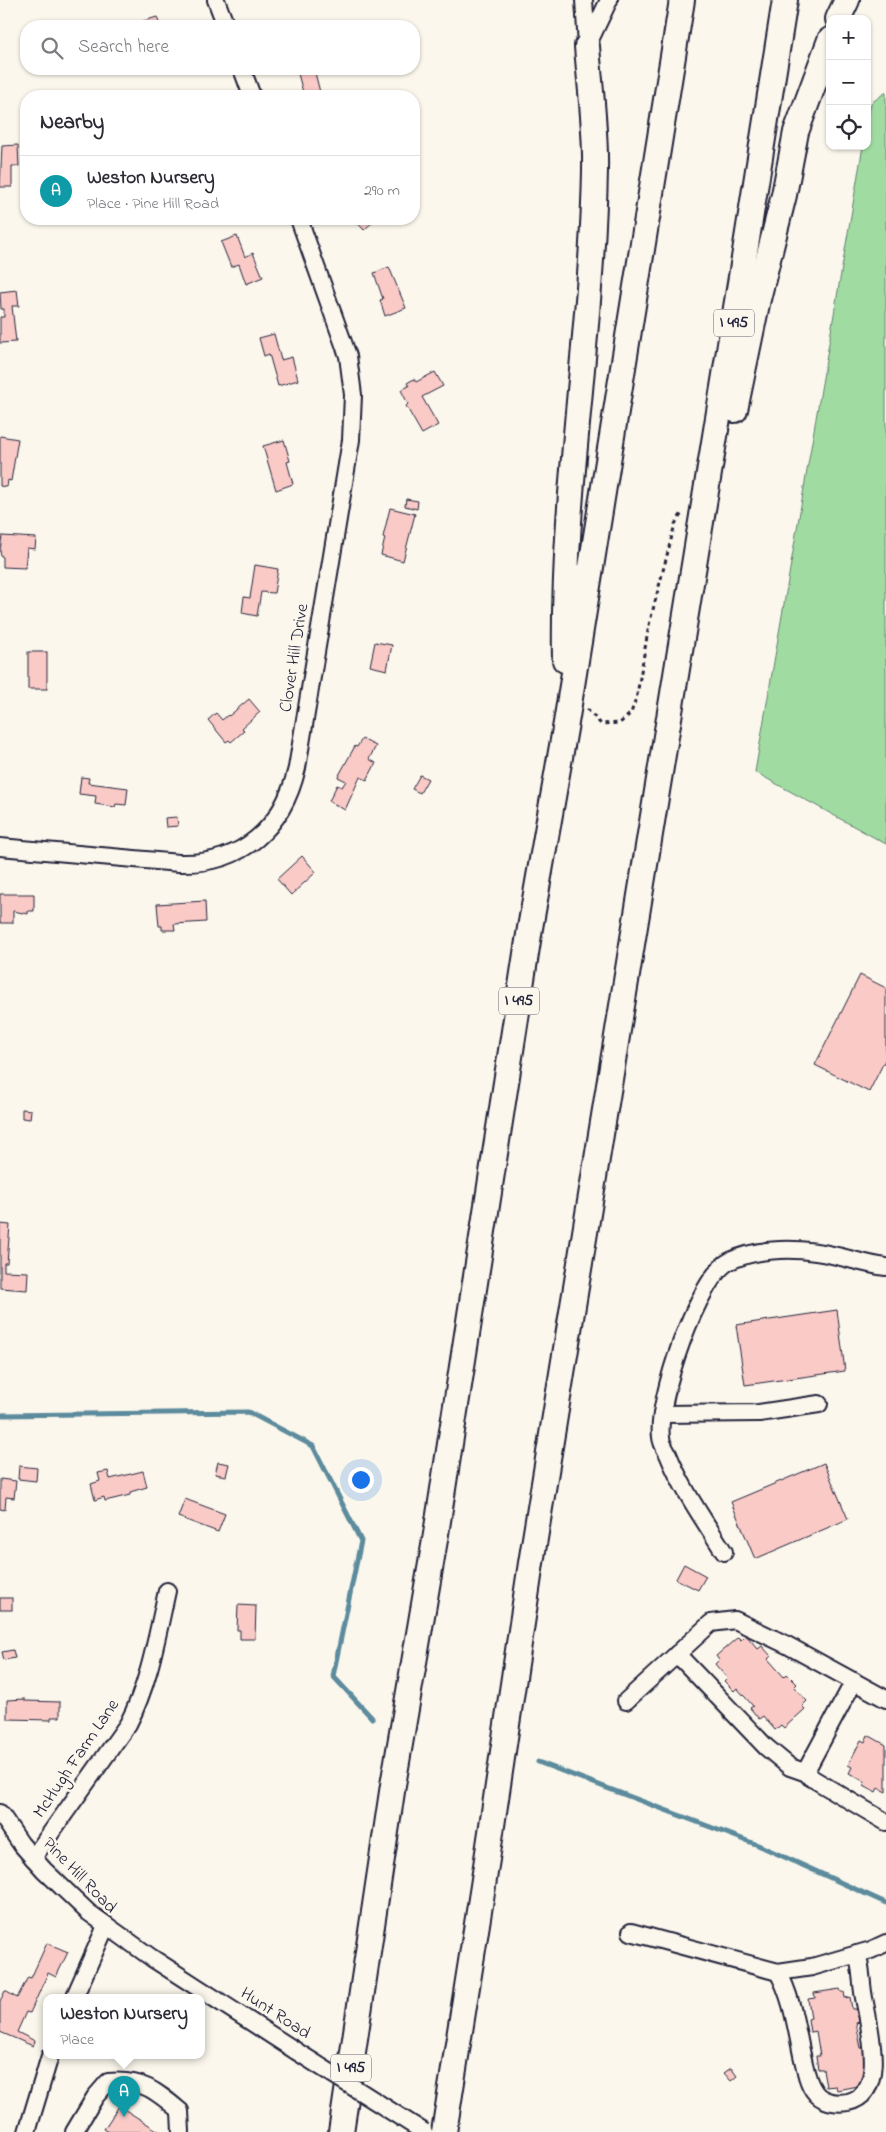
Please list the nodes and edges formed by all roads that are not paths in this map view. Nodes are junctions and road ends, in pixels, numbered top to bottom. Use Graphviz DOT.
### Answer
graph roads {
  1 [pos="216,0"];
  2 [pos="584,0"];
  3 [pos="609,0"];
  4 [pos="682,0"];
  5 [pos="785,0"];
  6 [pos="847,0"];
  7 [pos="840,15"];
  8 [pos="224,20"];
  9 [pos="587,46"];
  10 [pos="826,51"];
  11 [pos="244,75"];
  12 [pos="250,90"];
  13 [pos="301,225"];
  14 [pos="681,646"];
  15 [pos="566,723"];
  16 [pos="0,846"];
  17 [pos="886,1267"];
  18 [pos="819,1404"];
  19 [pos="662,1414"];
  20 [pos="724,1552"];
  21 [pos="167,1592"];
  22 [pos="677,1654"];
  23 [pos="854,1681"];
  24 [pos="886,1699"];
  25 [pos="626,1701"];
  26 [pos="806,1773"];
  27 [pos="0,1813"];
  28 [pos="886,1822"];
  29 [pos="33,1858"];
  30 [pos="106,1926"];
  31 [pos="631,1932"];
  32 [pos="886,1943"];
  33 [pos="857,1954"];
  34 [pos="778,1972"];
  35 [pos="76,1994"];
  36 [pos="49,2059"];
  37 [pos="27,2132"];
  38 [pos="74,2132"];
  39 [pos="181,2132"];
  40 [pos="340,2132"];
  41 [pos="424,2132"];
  42 [pos="444,2132"];
  1 -- 8 [label="street"];
  2 -- 9 [label="street"];
  3 -- 9 [label="street"];
  4 -- 15 [label="highway, I 495"];
  5 -- 14 [label="highway, I 495"];
  6 -- 7 [label="highway"];
  9 -- 15 [label="highway"];
  10 -- 14 [label="highway"];
  11 -- 12 [label="street"];
  13 -- 16 [label="street, Clover Hill Drive"];
  14 -- 42 [label="highway, I 495"];
  15 -- 40 [label="highway, I 495"];
  17 -- 19 [label="street"];
  18 -- 19 [label="street"];
  19 -- 20 [label="street"];
  21 -- 29 [label="street, McHugh Farm Lane"];
  22 -- 23 [label="street"];
  22 -- 25 [label="street"];
  22 -- 26 [label="street"];
  23 -- 24 [label="street"];
  23 -- 26 [label="street"];
  26 -- 28 [label="street"];
  27 -- 29 [label="street, Pine Hill Road"];
  29 -- 30 [label="street, Pine Hill Road"];
  30 -- 35 [label="street, Pine Hill Road"];
  30 -- 41 [label="street, Hunt Road, bridge"];
  31 -- 34 [label="street"];
  32 -- 33 [label="street"];
  33 -- 34 [label="street"];
  33 -- 34 [label="street"];
  36 -- 37 [label="street"];
  38 -- 39 [label="street"];
}
